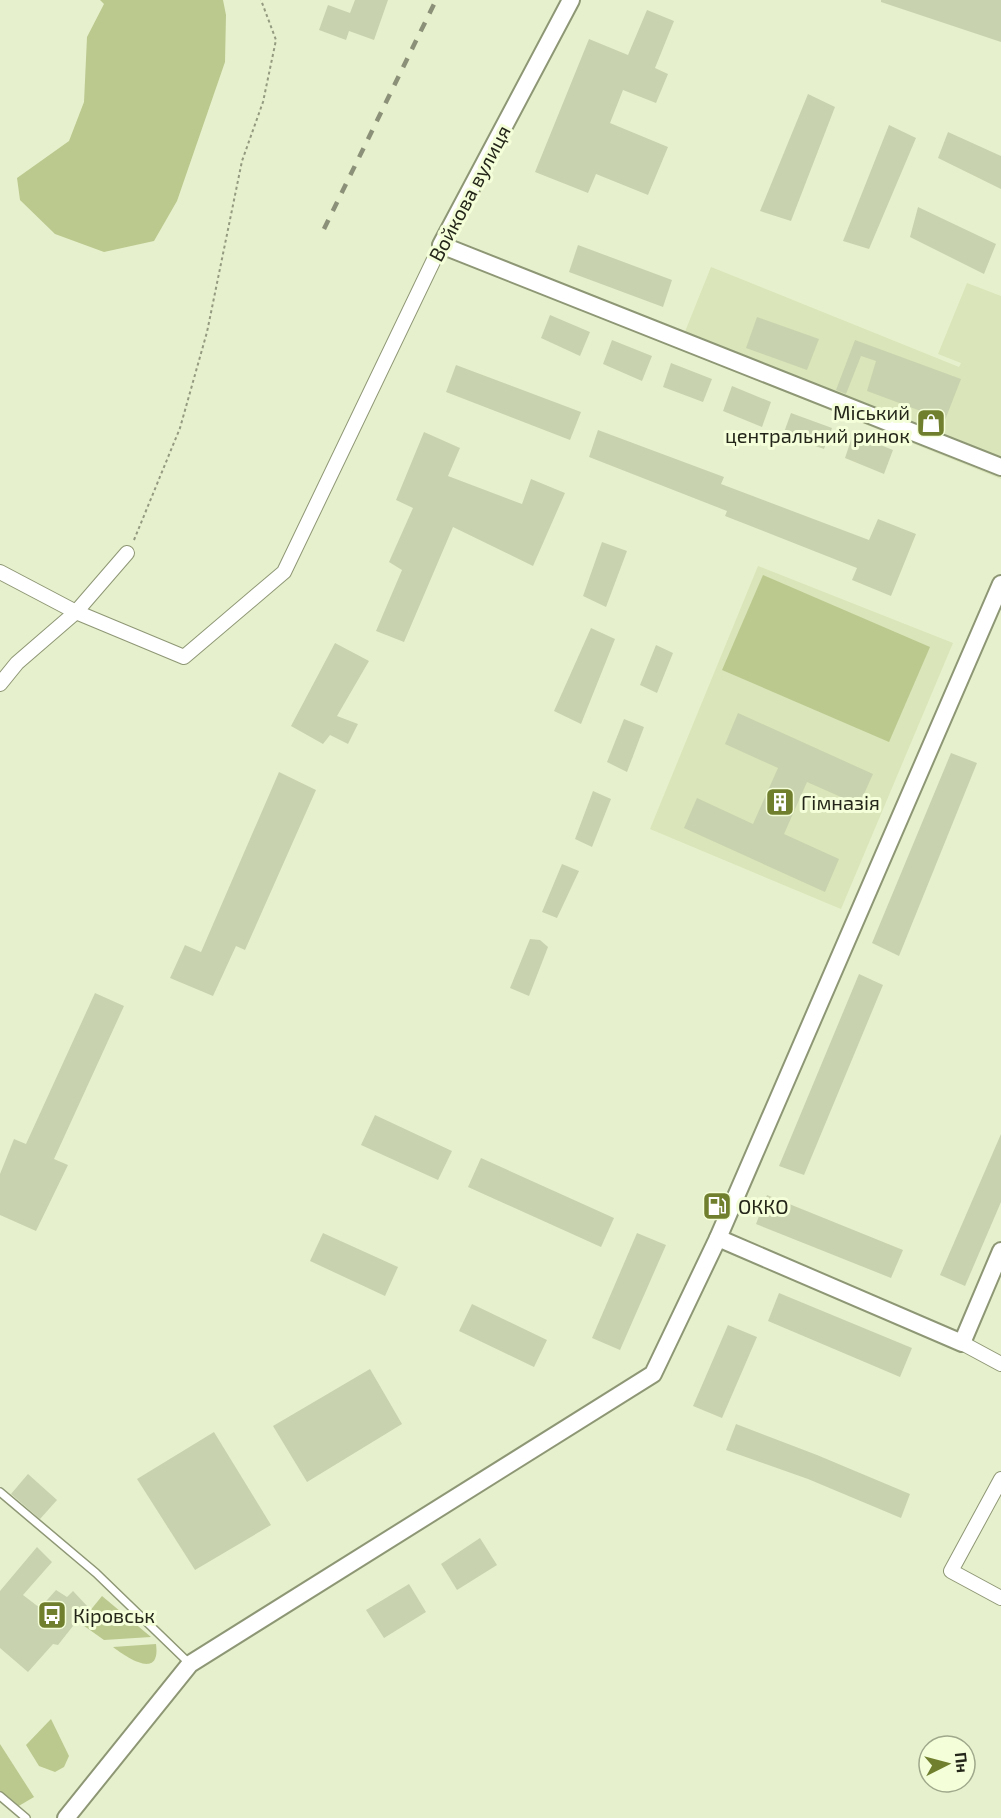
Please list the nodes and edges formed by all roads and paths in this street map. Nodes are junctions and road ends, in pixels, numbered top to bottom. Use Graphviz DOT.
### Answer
graph roads {
  1 [pos="261,0"];
  2 [pos="571,0"];
  3 [pos="441,245"];
  4 [pos="1001,467"];
  5 [pos="128,554"];
  6 [pos="0,572"];
  7 [pos="1001,584"];
  8 [pos="76,612"];
  9 [pos="0,684"];
  10 [pos="718,1238"];
  11 [pos="1001,1251"];
  12 [pos="962,1342"];
  13 [pos="1001,1364"];
  14 [pos="1001,1479"];
  15 [pos="0,1492"];
  16 [pos="1001,1598"];
  17 [pos="190,1664"];
  18 [pos="0,1796"];
  19 [pos="26,1818"];
  20 [pos="66,1818"];
  1 -- 5 [label="path"];
  2 -- 3 [label="street, Войкова вулиця"];
  3 -- 4 [label="street"];
  3 -- 8 [label="street, Войкова вулиця"];
  5 -- 8 [label="street"];
  6 -- 8 [label="street"];
  7 -- 10 [label="street"];
  8 -- 9 [label="street"];
  10 -- 12 [label="street"];
  10 -- 17 [label="street"];
  11 -- 12 [label="street"];
  12 -- 13 [label="street"];
  14 -- 16 [label="street"];
  15 -- 17 [label="lane"];
  17 -- 20 [label="street"];
  18 -- 19 [label="lane"];
}
